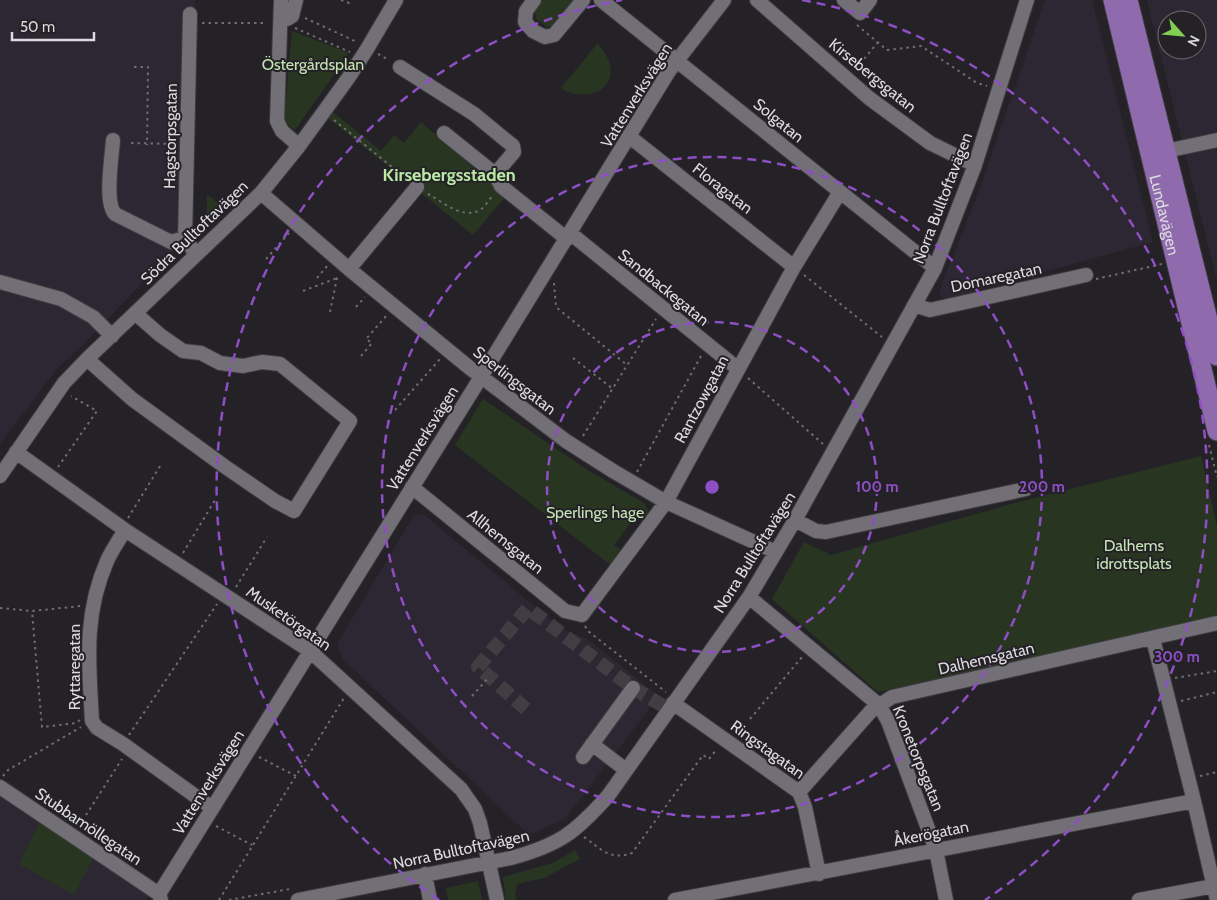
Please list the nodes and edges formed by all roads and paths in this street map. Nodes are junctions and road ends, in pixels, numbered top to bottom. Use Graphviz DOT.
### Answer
graph roads {
  1 [pos="281,0"];
  2 [pos="296,0"];
  3 [pos="341,0"];
  4 [pos="350,0"];
  5 [pos="396,0"];
  6 [pos="534,0"];
  7 [pos="583,0"];
  8 [pos="601,0"];
  9 [pos="724,0"];
  10 [pos="757,0"];
  11 [pos="844,0"];
  12 [pos="870,0"];
  13 [pos="1027,0"];
  14 [pos="1113,0"];
  15 [pos="1128,0"];
  16 [pos="860,13"];
  17 [pos="303,17"];
  18 [pos="190,18"];
  19 [pos="281,21"];
  20 [pos="295,28"];
  21 [pos="878,42"];
  22 [pos="361,44"];
  23 [pos="376,53"];
  24 [pos="355,54"];
  25 [pos="678,60"];
  26 [pos="134,67"];
  27 [pos="400,67"];
  28 [pos="848,79"];
  29 [pos="988,86"];
  30 [pos="324,112"];
  31 [pos="444,133"];
  32 [pos="630,137"];
  33 [pos="113,140"];
  34 [pos="1217,140"];
  35 [pos="131,143"];
  36 [pos="187,143"];
  37 [pos="147,144"];
  38 [pos="299,146"];
  39 [pos="1166,151"];
  40 [pos="975,164"];
  41 [pos="498,180"];
  42 [pos="416,187"];
  43 [pos="840,192"];
  44 [pos="261,193"];
  45 [pos="290,231"];
  46 [pos="568,236"];
  47 [pos="185,238"];
  48 [pos="196,255"];
  49 [pos="266,259"];
  50 [pos="1167,262"];
  51 [pos="330,264"];
  52 [pos="935,268"];
  53 [pos="797,269"];
  54 [pos="345,272"];
  55 [pos="1086,275"];
  56 [pos="317,278"];
  57 [pos="337,278"];
  58 [pos="0,282"];
  59 [pos="554,283"];
  60 [pos="303,291"];
  61 [pos="367,295"];
  62 [pos="914,305"];
  63 [pos="356,308"];
  64 [pos="330,312"];
  65 [pos="135,313"];
  66 [pos="389,313"];
  67 [pos="659,315"];
  68 [pos="112,336"];
  69 [pos="884,339"];
  70 [pos="703,351"];
  71 [pos="361,356"];
  72 [pos="1217,356"];
  73 [pos="441,357"];
  74 [pos="87,358"];
  75 [pos="573,358"];
  76 [pos="628,365"];
  77 [pos="740,371"];
  78 [pos="481,377"];
  79 [pos="613,389"];
  80 [pos="71,396"];
  81 [pos="395,410"];
  82 [pos="1217,431"];
  83 [pos="580,441"];
  84 [pos="823,444"];
  85 [pos="16,452"];
  86 [pos="162,463"];
  87 [pos="635,475"];
  88 [pos="0,476"];
  89 [pos="51,478"];
  90 [pos="412,487"];
  91 [pos="1026,489"];
  92 [pos="215,500"];
  93 [pos="666,502"];
  94 [pos="795,520"];
  95 [pos="123,529"];
  96 [pos="267,537"];
  97 [pos="776,552"];
  98 [pos="177,564"];
  99 [pos="226,595"];
  100 [pos="749,597"];
  101 [pos="94,605"];
  102 [pos="0,608"];
  103 [pos="32,611"];
  104 [pos="584,621"];
  105 [pos="1217,624"];
  106 [pos="1153,639"];
  107 [pos="810,648"];
  108 [pos="310,651"];
  109 [pos="1217,671"];
  110 [pos="489,677"];
  111 [pos="1163,681"];
  112 [pos="633,688"];
  113 [pos="1217,692"];
  114 [pos="345,696"];
  115 [pos="472,696"];
  116 [pos="668,704"];
  117 [pos="1169,704"];
  118 [pos="879,705"];
  119 [pos="92,716"];
  120 [pos="750,719"];
  121 [pos="725,740"];
  122 [pos="592,744"];
  123 [pos="126,746"];
  124 [pos="259,757"];
  125 [pos="583,757"];
  126 [pos="626,770"];
  127 [pos="1217,772"];
  128 [pos="296,776"];
  129 [pos="1188,778"];
  130 [pos="0,780"];
  131 [pos="0,787"];
  132 [pos="799,792"];
  133 [pos="1194,801"];
  134 [pos="212,808"];
  135 [pos="216,826"];
  136 [pos="589,833"];
  137 [pos="73,836"];
  138 [pos="252,845"];
  139 [pos="936,850"];
  140 [pos="490,862"];
  141 [pos="425,874"];
  142 [pos="818,874"];
  143 [pos="1214,886"];
  144 [pos="160,897"];
  145 [pos="242,899"];
  146 [pos="218,900"];
  147 [pos="229,900"];
  148 [pos="298,900"];
  149 [pos="430,900"];
  150 [pos="497,900"];
  151 [pos="676,900"];
  152 [pos="946,900"];
  153 [pos="1139,900"];
  154 [pos="1217,900"];
  1 -- 19 [label="street"];
  2 -- 19 [label="street"];
  3 -- 4 [label="path"];
  5 -- 30 [label="street, Södra Bulltoftavägen"];
  6 -- 7 [label="street"];
  8 -- 25 [label="street, Solgatan"];
  9 -- 25 [label="street, Vattenverksvägen"];
  10 -- 28 [label="street, Kirsebergsgatan"];
  11 -- 16 [label="street"];
  12 -- 16 [label="street"];
  13 -- 40 [label="street, Norra Bulltoftavägen"];
  14 -- 82 [label="main road, Lundavägen"];
  15 -- 39 [label="main road, Lundavägen"];
  16 -- 21 [label="path"];
  17 -- 22 [label="path"];
  18 -- 19 [label="path"];
  18 -- 36 [label="street, Hagstorpsgatan"];
  19 -- 38 [label="street"];
  20 -- 24 [label="path"];
  21 -- 28 [label="path"];
  21 -- 29 [label="path"];
  23 -- 27 [label="path"];
  25 -- 32 [label="street, Vattenverksvägen"];
  25 -- 43 [label="street, Solgatan"];
  26 -- 37 [label="path"];
  27 -- 41 [label="street"];
  28 -- 40 [label="street, Kirsebergsgatan"];
  30 -- 38 [label="street, Södra Bulltoftavägen"];
  30 -- 42 [label="path"];
  31 -- 41 [label="street, Sandbackegatan"];
  32 -- 46 [label="street, Vattenverksvägen"];
  32 -- 53 [label="street, Floragatan"];
  33 -- 47 [label="street"];
  34 -- 39 [label="street"];
  35 -- 37 [label="path"];
  36 -- 37 [label="path"];
  36 -- 47 [label="street, Hagstorpsgatan"];
  38 -- 44 [label="street, Södra Bulltoftavägen"];
  39 -- 72 [label="main road, Lundavägen"];
  40 -- 52 [label="street, Norra Bulltoftavägen"];
  41 -- 42 [label="path"];
  41 -- 46 [label="street, Sandbackegatan"];
  42 -- 54 [label="street"];
  43 -- 52 [label="street, Solgatan"];
  43 -- 53 [label="street, Rantzowgatan"];
  44 -- 48 [label="street, Södra Bulltoftavägen"];
  44 -- 54 [label="street, Sperlingsgatan"];
  45 -- 49 [label="path"];
  46 -- 77 [label="street, Sandbackegatan"];
  46 -- 78 [label="street, Vattenverksvägen"];
  47 -- 48 [label="street"];
  48 -- 65 [label="street, Södra Bulltoftavägen"];
  50 -- 55 [label="path"];
  51 -- 56 [label="path"];
  52 -- 62 [label="street, Norra Bulltoftavägen"];
  53 -- 69 [label="path"];
  53 -- 77 [label="street, Rantzowgatan"];
  54 -- 57 [label="path"];
  54 -- 78 [label="street, Sperlingsgatan"];
  55 -- 62 [label="street, Domaregatan"];
  57 -- 60 [label="path"];
  57 -- 64 [label="path"];
  58 -- 68 [label="street"];
  59 -- 76 [label="path"];
  61 -- 63 [label="path"];
  62 -- 94 [label="street, Norra Bulltoftavägen"];
  65 -- 68 [label="street, Södra Bulltoftavägen"];
  65 -- 74 [label="street"];
  66 -- 71 [label="path"];
  67 -- 76 [label="path"];
  68 -- 74 [label="street, Södra Bulltoftavägen"];
  70 -- 87 [label="path"];
  73 -- 81 [label="path"];
  74 -- 85 [label="street, Södra Bulltoftavägen"];
  75 -- 79 [label="path"];
  76 -- 79 [label="path"];
  77 -- 84 [label="path"];
  77 -- 93 [label="street, Rantzowgatan"];
  78 -- 90 [label="street, Vattenverksvägen"];
  78 -- 93 [label="street, Sperlingsgatan"];
  79 -- 83 [label="path"];
  80 -- 89 [label="path"];
  85 -- 88 [label="street, Södra Bulltoftavägen"];
  85 -- 89 [label="street, Musketörgatan"];
  86 -- 95 [label="path"];
  89 -- 95 [label="street, Musketörgatan"];
  90 -- 104 [label="street, Allhemsgatan"];
  90 -- 108 [label="street, Vattenverksvägen"];
  91 -- 94 [label="street"];
  92 -- 98 [label="path"];
  93 -- 97 [label="street, Sperlingsgatan"];
  93 -- 104 [label="street, Rantzowgatan"];
  94 -- 97 [label="street, Norra Bulltoftavägen"];
  95 -- 98 [label="street, Musketörgatan"];
  95 -- 101 [label="street, Ryttaregatan"];
  96 -- 99 [label="path"];
  97 -- 100 [label="street, Norra Bulltoftavägen"];
  98 -- 99 [label="street, Musketörgatan"];
  99 -- 108 [label="street, Musketörgatan"];
  99 -- 123 [label="path"];
  100 -- 107 [label="street, Kronetorpsgatan"];
  100 -- 116 [label="street, Norra Bulltoftavägen"];
  101 -- 103 [label="path"];
  101 -- 119 [label="street, Ryttaregatan"];
  102 -- 103 [label="path"];
  103 -- 119 [label="path"];
  104 -- 116 [label="path"];
  105 -- 106 [label="street, Dalhemsgatan"];
  106 -- 111 [label="street"];
  106 -- 118 [label="street, Dalhemsgatan"];
  107 -- 118 [label="street, Kronetorpsgatan"];
  107 -- 120 [label="path"];
  108 -- 134 [label="street, Vattenverksvägen"];
  108 -- 140 [label="street, Musketörgatan"];
  109 -- 111 [label="path"];
  110 -- 115 [label="path"];
  111 -- 117 [label="street"];
  112 -- 122 [label="street"];
  113 -- 117 [label="path"];
  114 -- 128 [label="path"];
  116 -- 121 [label="street, Ringstagatan"];
  116 -- 126 [label="street, Norra Bulltoftavägen"];
  117 -- 129 [label="street"];
  118 -- 132 [label="street, Dalhemsgatan"];
  118 -- 139 [label="street, Kronetorpsgatan"];
  119 -- 123 [label="street, Ryttaregatan"];
  119 -- 130 [label="path"];
  121 -- 132 [label="street, Ringstagatan"];
  121 -- 136 [label="path"];
  122 -- 125 [label="street"];
  122 -- 126 [label="street"];
  123 -- 134 [label="street, Ryttaregatan"];
  123 -- 137 [label="path"];
  124 -- 128 [label="path"];
  126 -- 140 [label="street, Norra Bulltoftavägen"];
  127 -- 129 [label="path"];
  128 -- 138 [label="path"];
  129 -- 133 [label="street"];
  131 -- 137 [label="street, Stubbamöllegatan"];
  132 -- 142 [label="street, Ringstagatan"];
  133 -- 139 [label="street, Åkerögatan"];
  133 -- 143 [label="street"];
  134 -- 144 [label="street, Vattenverksvägen"];
  135 -- 138 [label="path"];
  137 -- 144 [label="street, Stubbamöllegatan"];
  138 -- 146 [label="path"];
  139 -- 142 [label="street, Åkerögatan"];
  139 -- 152 [label="street, Kronetorpsgatan"];
  140 -- 141 [label="street, Norra Bulltoftavägen"];
  140 -- 150 [label="street, Musketörgatan"];
  141 -- 148 [label="street, Norra Bulltoftavägen"];
  141 -- 149 [label="street"];
  142 -- 151 [label="street, Åkerögatan"];
  143 -- 153 [label="street"];
  143 -- 154 [label="street"];
  145 -- 147 [label="path"];
}
